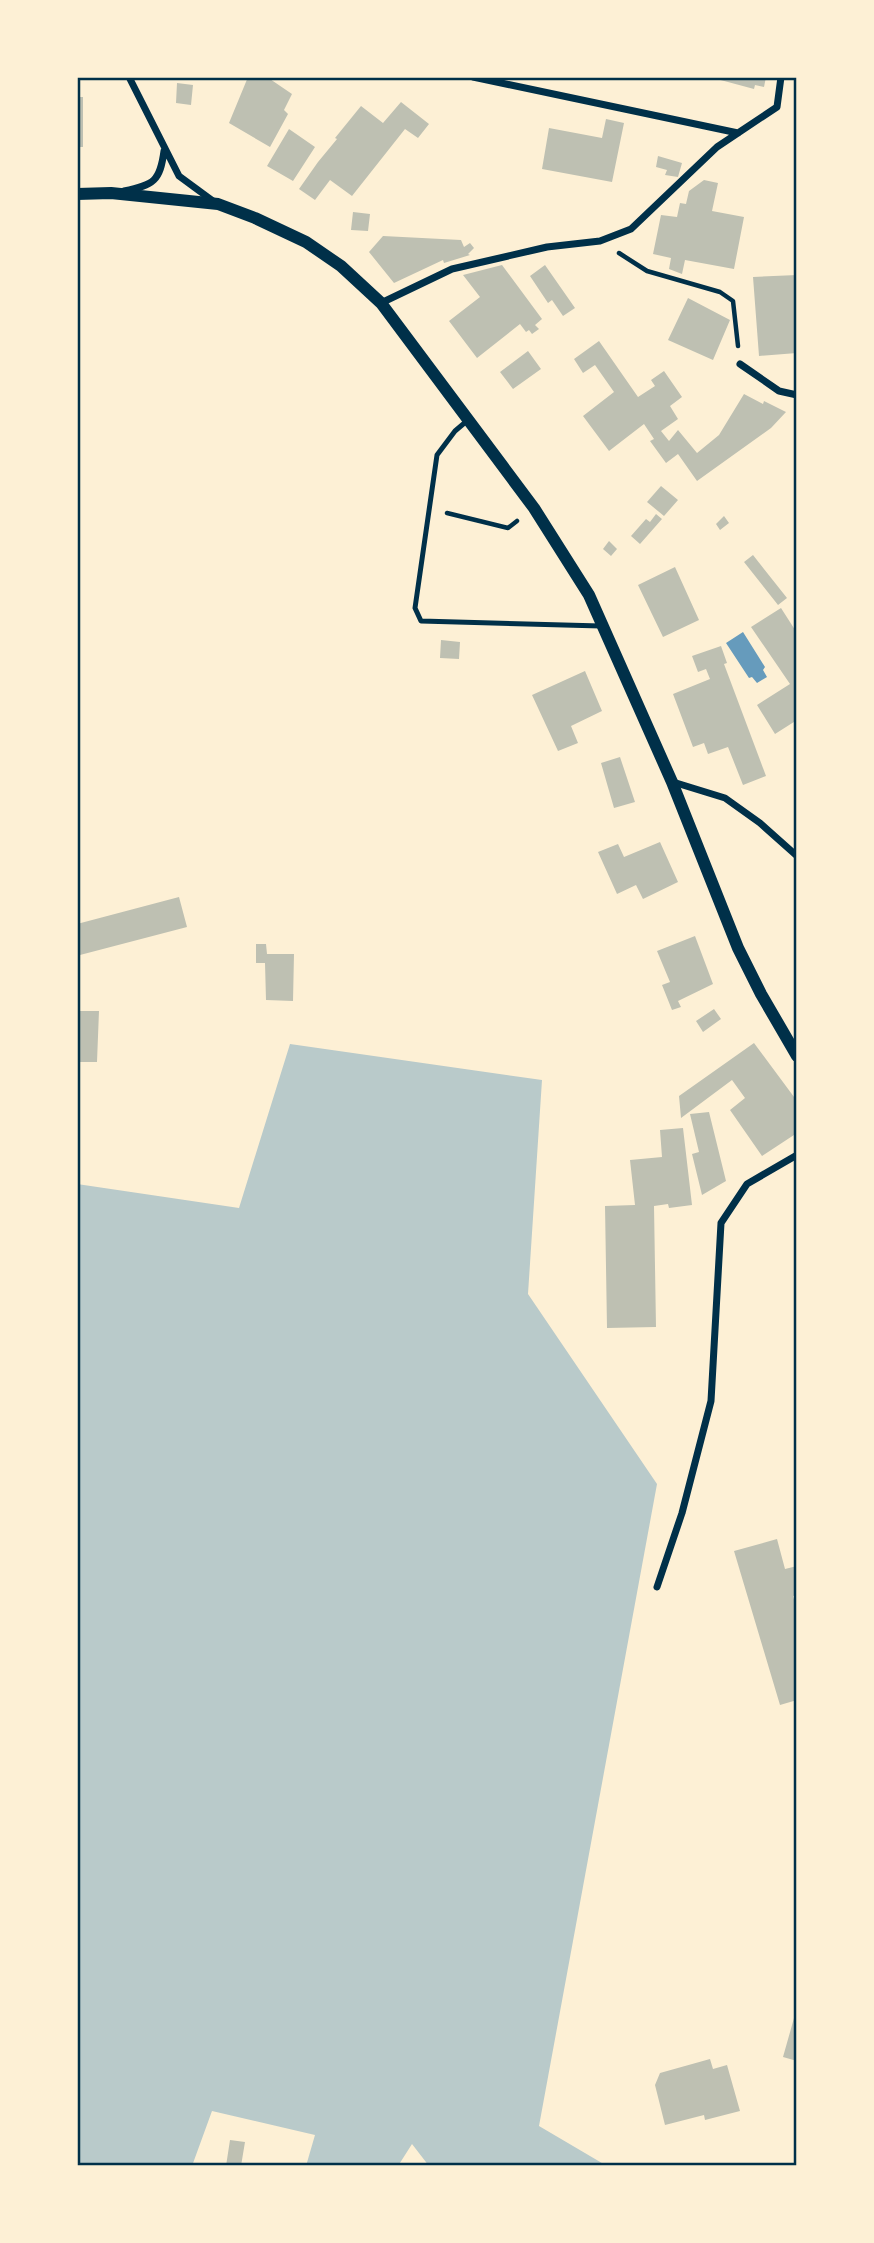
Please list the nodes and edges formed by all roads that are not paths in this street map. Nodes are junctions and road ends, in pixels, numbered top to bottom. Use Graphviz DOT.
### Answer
graph roads {
  1 [pos="129,77"];
  2 [pos="473,77"];
  3 [pos="781,77"];
  4 [pos="738,133"];
  5 [pos="164,150"];
  6 [pos="111,193"];
  7 [pos="77,194"];
  8 [pos="218,204"];
  9 [pos="381,303"];
  10 [pos="740,364"];
  11 [pos="797,396"];
  12 [pos="469,419"];
  13 [pos="604,626"];
  14 [pos="672,782"];
  15 [pos="797,856"];
  16 [pos="797,1056"];
  17 [pos="797,1155"];
  18 [pos="657,1587"];
  1 -- 5 [label="street"];
  2 -- 4 [label="street"];
  3 -- 4 [label="street"];
  4 -- 9 [label="street"];
  5 -- 6 [label="street"];
  5 -- 8 [label="street"];
  6 -- 7 [label="street"];
  6 -- 8 [label="street"];
  8 -- 9 [label="street"];
  9 -- 12 [label="street"];
  10 -- 11 [label="street"];
  12 -- 13 [label="street"];
  12 -- 13 [label="lane"];
  13 -- 14 [label="street"];
  14 -- 15 [label="street"];
  14 -- 16 [label="street"];
  17 -- 18 [label="street"];
}
